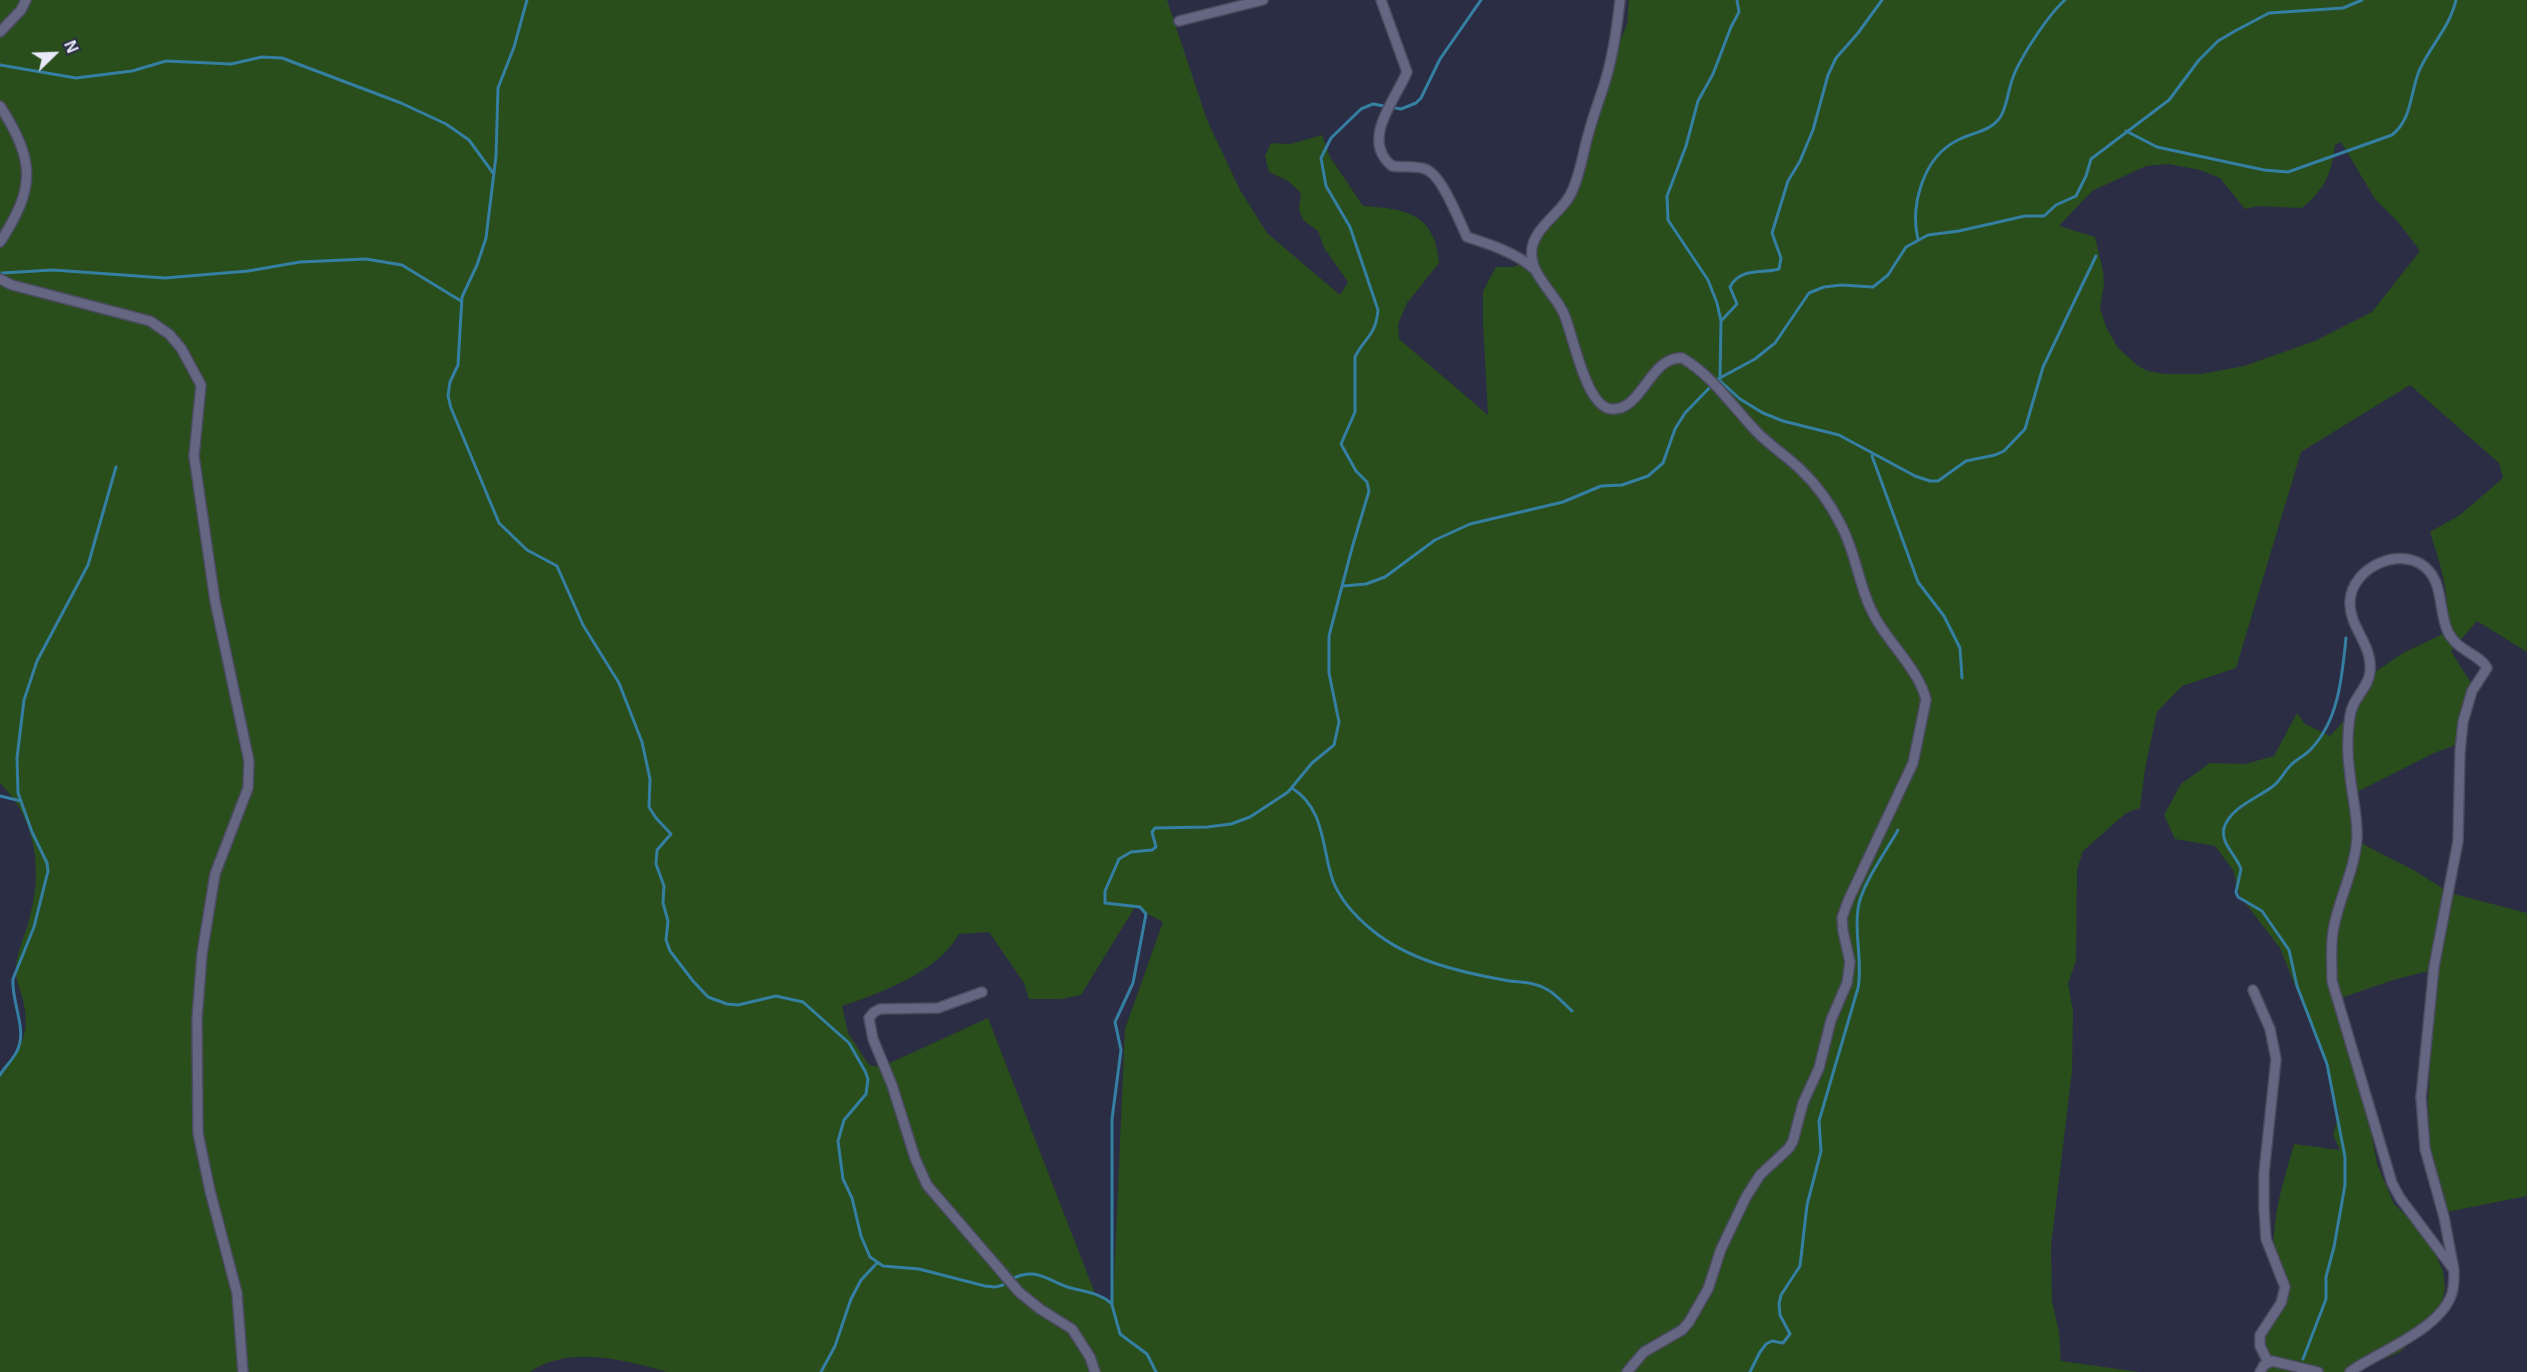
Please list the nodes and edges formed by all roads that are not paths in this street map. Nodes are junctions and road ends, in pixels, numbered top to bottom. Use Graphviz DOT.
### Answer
graph roads {
  1 [pos="26,0"];
  2 [pos="1263,0"];
  3 [pos="1381,0"];
  4 [pos="1620,0"];
  5 [pos="1179,21"];
  6 [pos="0,32"];
  7 [pos="0,106"];
  8 [pos="0,242"];
  9 [pos="1536,271"];
  10 [pos="0,279"];
  11 [pos="2253,990"];
  12 [pos="982,992"];
  13 [pos="2454,1270"];
  14 [pos="2268,1362"];
  15 [pos="243,1372"];
  16 [pos="1095,1372"];
  17 [pos="1627,1372"];
  18 [pos="2260,1372"];
  19 [pos="2318,1372"];
  20 [pos="2349,1372"];
  1 -- 6 [label="street"];
  2 -- 5 [label="street"];
  3 -- 9 [label="street"];
  4 -- 9 [label="street"];
  7 -- 8 [label="street"];
  9 -- 17 [label="street"];
  10 -- 15 [label="street"];
  11 -- 14 [label="street"];
  12 -- 16 [label="street"];
  13 -- 13 [label="street"];
  13 -- 20 [label="street"];
  14 -- 18 [label="street"];
  14 -- 19 [label="street"];
}
